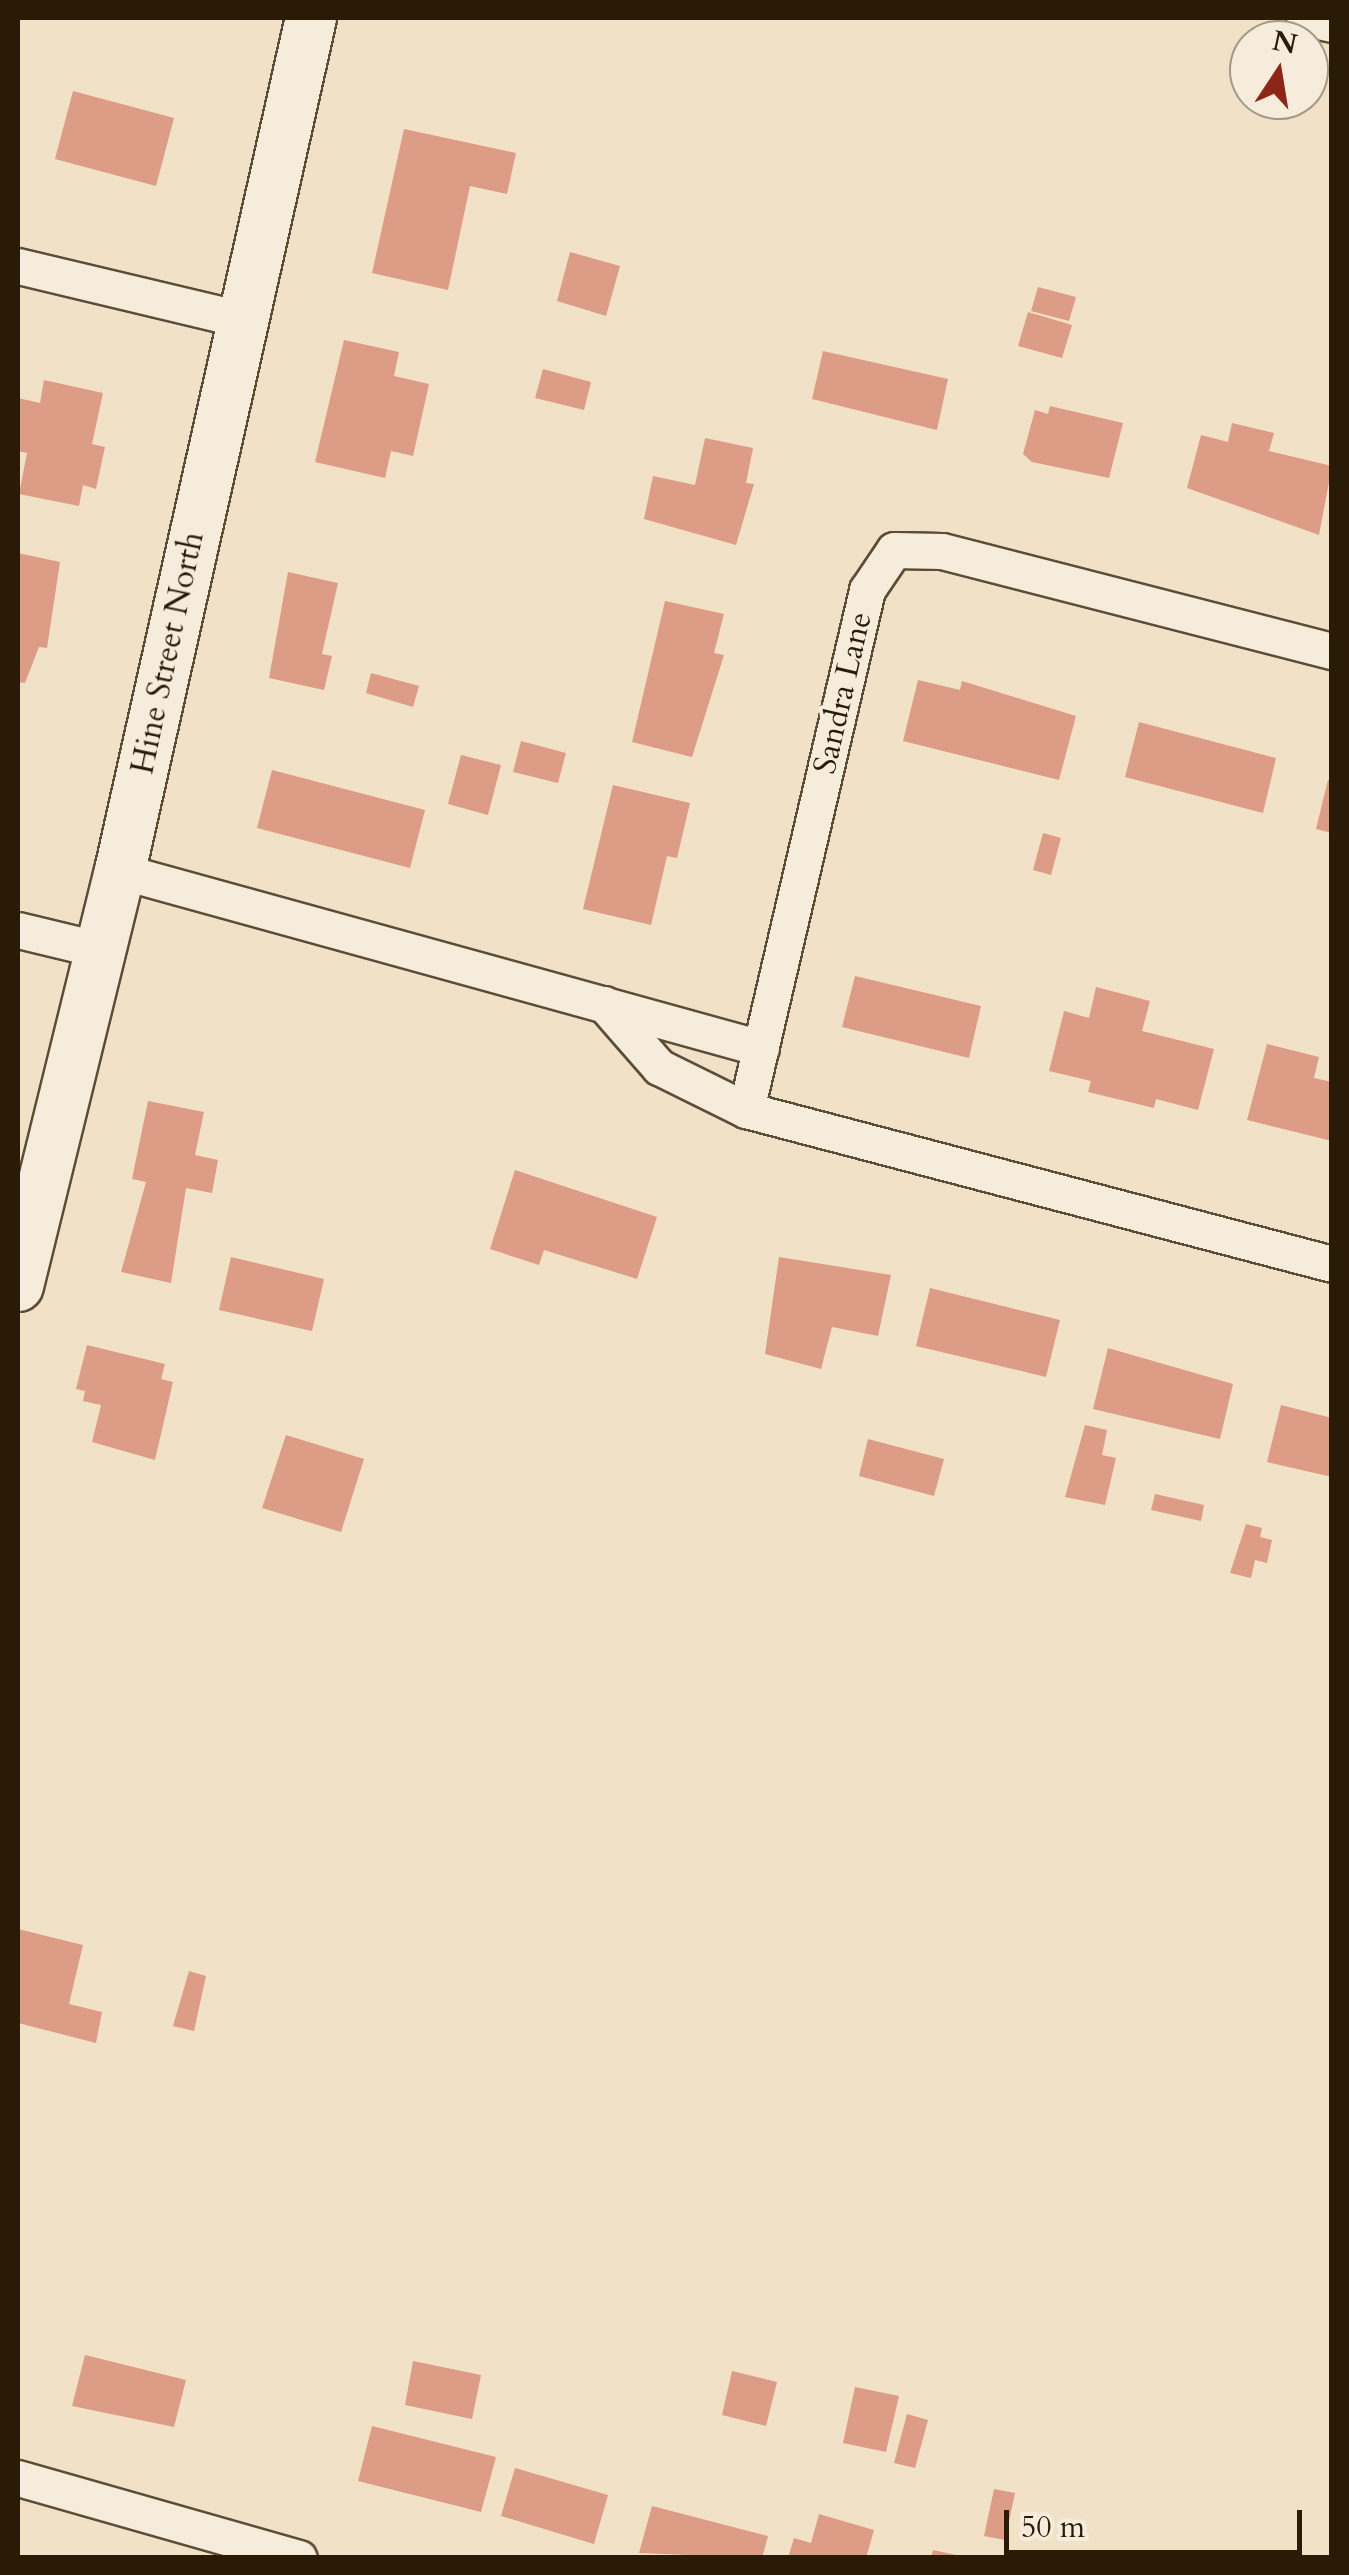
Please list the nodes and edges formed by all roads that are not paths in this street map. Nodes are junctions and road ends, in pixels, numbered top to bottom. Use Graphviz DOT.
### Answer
graph roads {
  1 [pos="311,18"];
  2 [pos="1304,18"];
  3 [pos="1332,24"];
  4 [pos="18,266"];
  5 [pos="240,319"];
  6 [pos="1332,651"];
  7 [pos="120,871"];
  8 [pos="18,930"];
  9 [pos="97,949"];
  10 [pos="604,1004"];
  11 [pos="761,1048"];
  12 [pos="746,1110"];
  13 [pos="1332,1264"];
  14 [pos="18,1286"];
  15 [pos="18,2478"];
  16 [pos="299,2558"];
  1 -- 5 [label="street, Hine Street North"];
  2 -- 3 [label="street"];
  4 -- 5 [label="street"];
  5 -- 7 [label="street, Hine Street North"];
  6 -- 11 [label="street, Sandra Lane"];
  7 -- 9 [label="street, Hine Street North"];
  7 -- 10 [label="street"];
  8 -- 9 [label="street"];
  9 -- 14 [label="street, Hine Street North"];
  10 -- 11 [label="street"];
  10 -- 12 [label="street"];
  11 -- 12 [label="street, Sandra Lane"];
  12 -- 13 [label="street"];
  15 -- 16 [label="street"];
}
